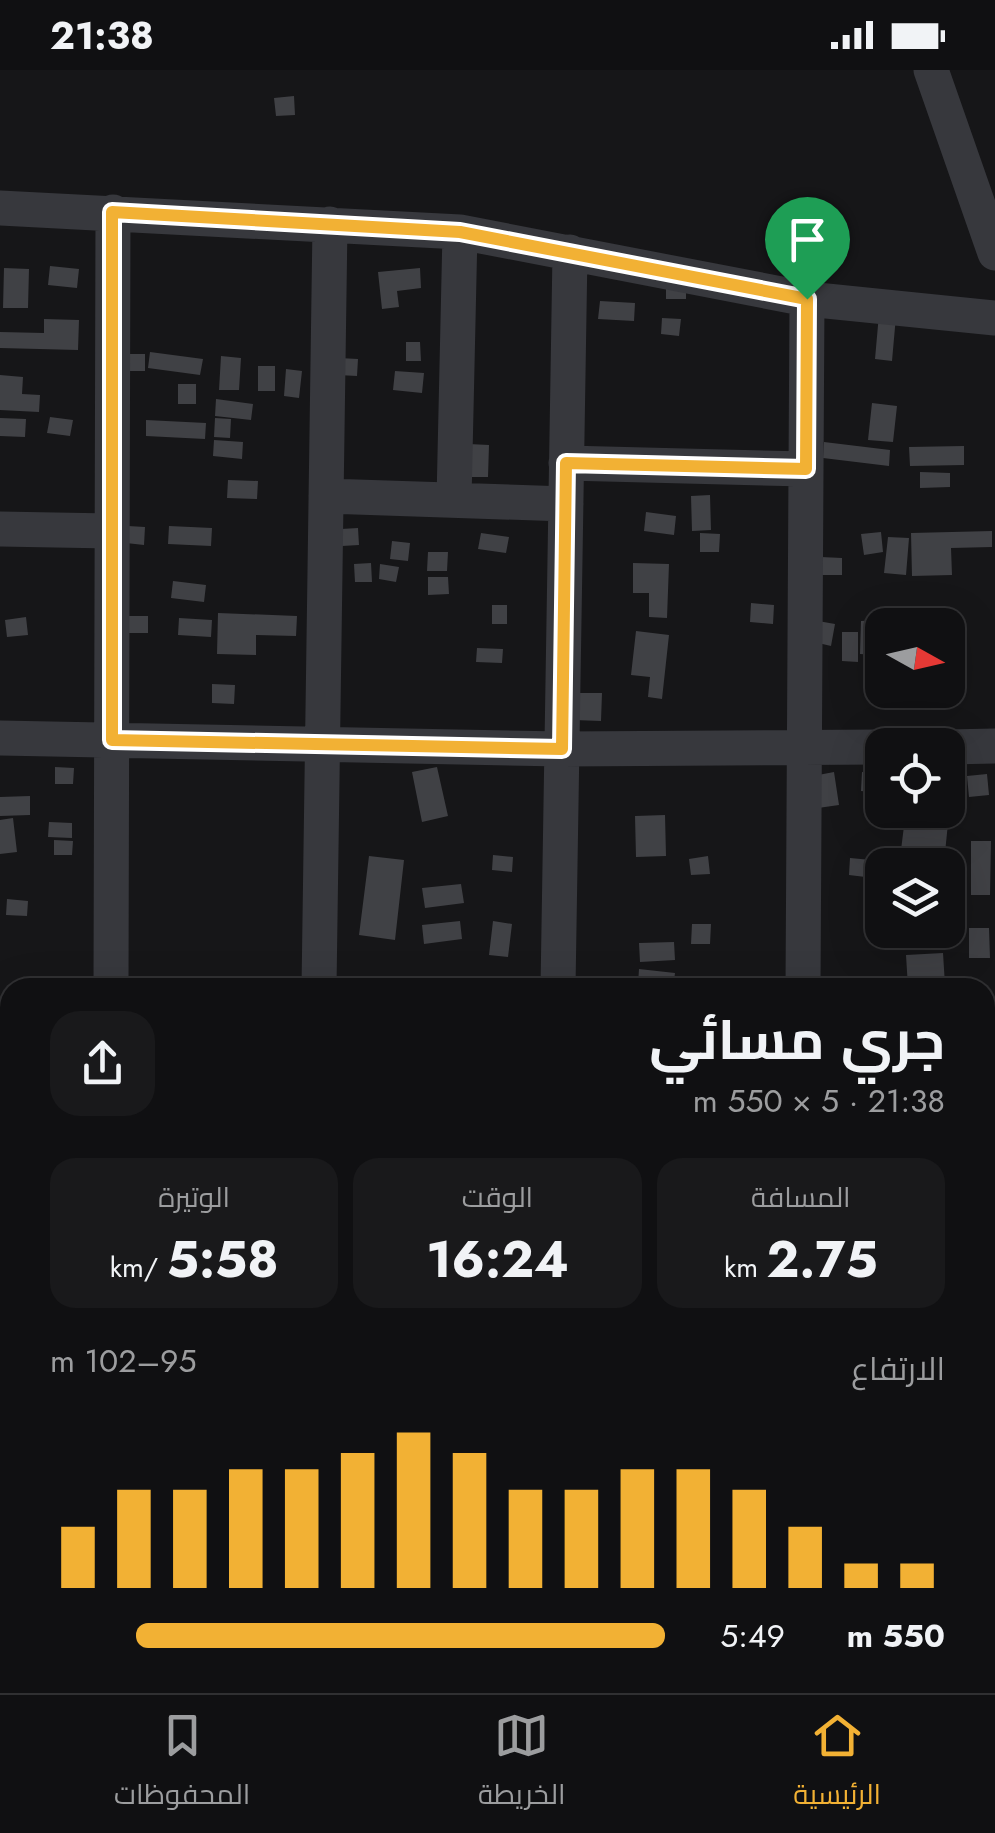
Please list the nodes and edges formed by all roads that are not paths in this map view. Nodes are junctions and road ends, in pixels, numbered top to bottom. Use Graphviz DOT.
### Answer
graph roads {
  1 [pos="931,70"];
  2 [pos="0,208"];
  3 [pos="112,212"];
  4 [pos="330,224"];
  5 [pos="460,232"];
  6 [pos="570,252"];
  7 [pos="995,253"];
  8 [pos="807,299"];
  9 [pos="995,318"];
  10 [pos="566,463"];
  11 [pos="806,469"];
  12 [pos="326,496"];
  13 [pos="454,500"];
  14 [pos="566,504"];
  15 [pos="0,529"];
  16 [pos="112,531"];
  17 [pos="0,738"];
  18 [pos="112,740"];
  19 [pos="321,744"];
  20 [pos="995,746"];
  21 [pos="965,747"];
  22 [pos="803,748"];
  23 [pos="865,748"];
  24 [pos="562,749"];
  25 [pos="111,978"];
  26 [pos="319,978"];
  27 [pos="558,978"];
  28 [pos="802,978"];
  1 -- 7 [label="street"];
  2 -- 3 [label="street"];
  3 -- 4 [label="street"];
  3 -- 16 [label="street"];
  4 -- 5 [label="street"];
  4 -- 12 [label="street"];
  5 -- 6 [label="street"];
  5 -- 13 [label="street"];
  6 -- 8 [label="street"];
  6 -- 10 [label="street"];
  8 -- 9 [label="street"];
  8 -- 11 [label="street"];
  10 -- 11 [label="street"];
  10 -- 14 [label="street"];
  11 -- 22 [label="street"];
  12 -- 13 [label="street"];
  12 -- 19 [label="street"];
  13 -- 14 [label="street"];
  14 -- 24 [label="street"];
  15 -- 16 [label="street"];
  16 -- 18 [label="street"];
  17 -- 18 [label="street"];
  18 -- 19 [label="street"];
  18 -- 25 [label="street"];
  19 -- 24 [label="street"];
  19 -- 26 [label="street"];
  20 -- 21 [label="street"];
  22 -- 23 [label="street"];
  22 -- 24 [label="street"];
  22 -- 28 [label="street"];
  24 -- 27 [label="street"];
}
